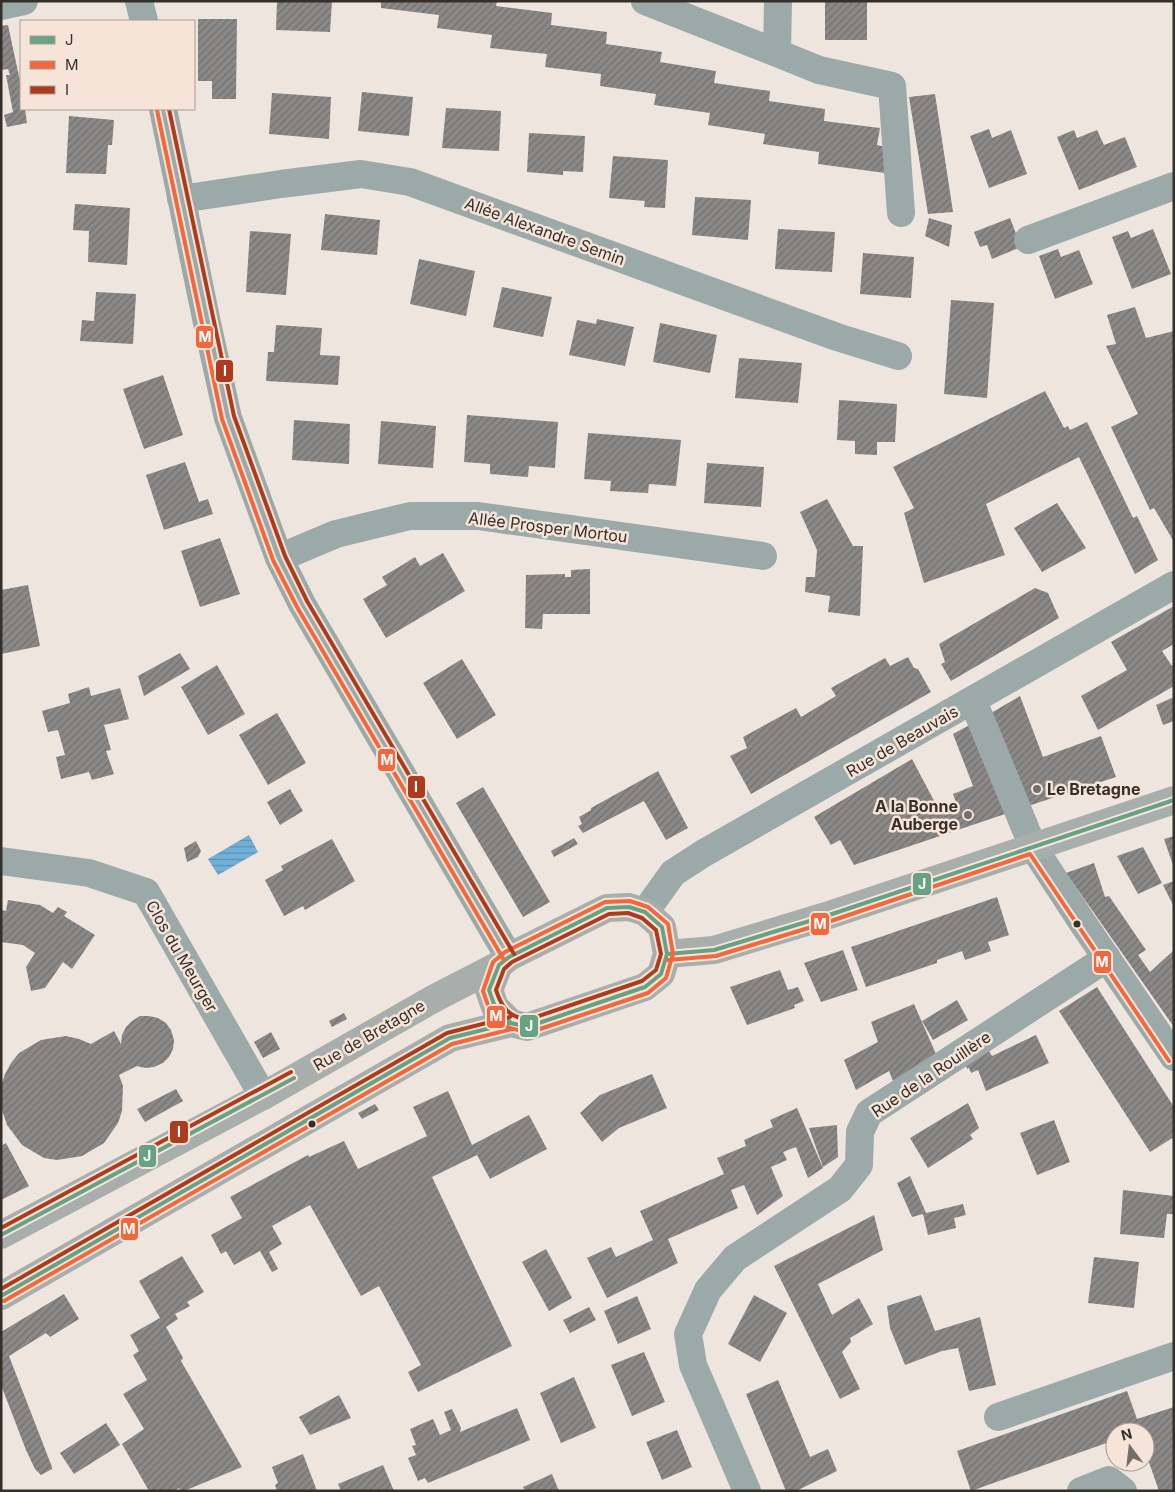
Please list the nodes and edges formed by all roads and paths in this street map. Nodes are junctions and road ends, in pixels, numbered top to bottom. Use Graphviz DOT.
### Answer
graph roads {
  1 [pos="24,1"];
  2 [pos="140,1"];
  3 [pos="645,1"];
  4 [pos="778,1"];
  5 [pos="1,6"];
  6 [pos="144,20"];
  7 [pos="777,53"];
  8 [pos="163,110"];
  9 [pos="1174,186"];
  10 [pos="182,199"];
  11 [pos="901,213"];
  12 [pos="1028,240"];
  13 [pos="898,356"];
  14 [pos="763,556"];
  15 [pos="279,558"];
  16 [pos="1174,585"];
  17 [pos="973,701"];
  18 [pos="1174,800"];
  19 [pos="1033,847"];
  20 [pos="1,860"];
  21 [pos="645,912"];
  22 [pos="667,954"];
  23 [pos="1106,958"];
  24 [pos="504,961"];
  25 [pos="511,1023"];
  26 [pos="1174,1057"];
  27 [pos="263,1096"];
  28 [pos="1,1234"];
  29 [pos="1,1296"];
  30 [pos="1174,1356"];
  31 [pos="998,1417"];
  32 [pos="747,1491"];
  33 [pos="1080,1491"];
  34 [pos="1123,1491"];
  1 -- 5 [label="street"];
  2 -- 6 [label="street"];
  3 -- 7 [label="street"];
  4 -- 7 [label="street"];
  7 -- 11 [label="street"];
  8 -- 10 [label="street"];
  9 -- 12 [label="street"];
  10 -- 13 [label="street, Allée Alexandre Semin"];
  10 -- 15 [label="street"];
  14 -- 15 [label="street, Allée Prosper Mortou"];
  15 -- 24 [label="street"];
  16 -- 17 [label="street, Rue de Beauvais"];
  17 -- 19 [label="street"];
  17 -- 21 [label="street, Rue de Beauvais"];
  18 -- 19 [label="main road"];
  19 -- 22 [label="main road"];
  19 -- 23 [label="street"];
  20 -- 27 [label="street, Clos du Meurger"];
  21 -- 22 [label="main road"];
  21 -- 24 [label="main road, Rue de Bretagne"];
  22 -- 25 [label="main road"];
  23 -- 26 [label="street"];
  23 -- 32 [label="street, Rue de la Rouillère"];
  24 -- 25 [label="main road"];
  24 -- 27 [label="main road, Rue de Bretagne"];
  25 -- 29 [label="main road"];
  27 -- 28 [label="main road, Rue de Bretagne"];
  30 -- 31 [label="street"];
  33 -- 34 [label="street"];
}
